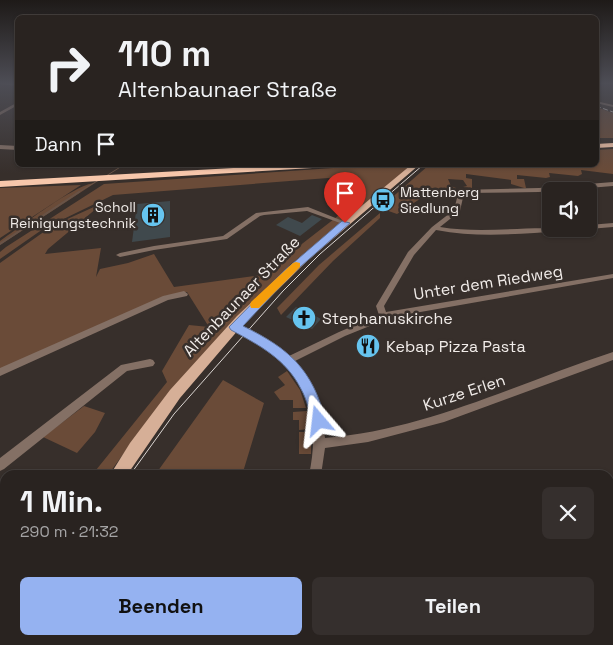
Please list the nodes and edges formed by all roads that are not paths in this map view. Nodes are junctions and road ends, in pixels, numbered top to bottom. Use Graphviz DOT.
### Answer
graph roads {
  1 [pos="613,140"];
  2 [pos="599,141"];
  3 [pos="613,145"];
  4 [pos="599,146"];
  5 [pos="0,148"];
  6 [pos="15,148"];
  7 [pos="224,167"];
  8 [pos="291,167"];
  9 [pos="413,167"];
  10 [pos="138,175"];
  11 [pos="0,179"];
  12 [pos="0,184"];
  13 [pos="613,184"];
  14 [pos="345,223"];
  15 [pos="613,225"];
  16 [pos="597,226"];
  17 [pos="434,228"];
  18 [pos="542,230"];
  19 [pos="120,255"];
  20 [pos="613,276"];
  21 [pos="184,294"];
  22 [pos="383,316"];
  23 [pos="235,327"];
  24 [pos="613,356"];
  25 [pos="289,360"];
  26 [pos="150,363"];
  27 [pos="0,372"];
  28 [pos="321,444"];
  29 [pos="0,465"];
  30 [pos="122,470"];
  31 [pos="316,470"];
  1 -- 2 [label="highway"];
  3 -- 4 [label="highway"];
  5 -- 6 [label="street"];
  7 -- 10 [label="highway"];
  8 -- 10 [label="highway"];
  9 -- 14 [label="main road, Altenbaunaer Straße"];
  10 -- 11 [label="highway"];
  10 -- 12 [label="highway"];
  13 -- 17 [label="street"];
  14 -- 19 [label="street"];
  14 -- 23 [label="main road, Altenbaunaer Straße"];
  15 -- 16 [label="street"];
  17 -- 18 [label="street"];
  17 -- 22 [label="street"];
  20 -- 22 [label="street, Unter dem Riedweg"];
  21 -- 27 [label="street"];
  22 -- 25 [label="street, Unter dem Riedweg"];
  23 -- 25 [label="street"];
  23 -- 30 [label="main road, Altenbaunaer Straße"];
  24 -- 28 [label="street, Kurze Erlen"];
  25 -- 28 [label="street"];
  26 -- 29 [label="street"];
  28 -- 31 [label="street"];
}
